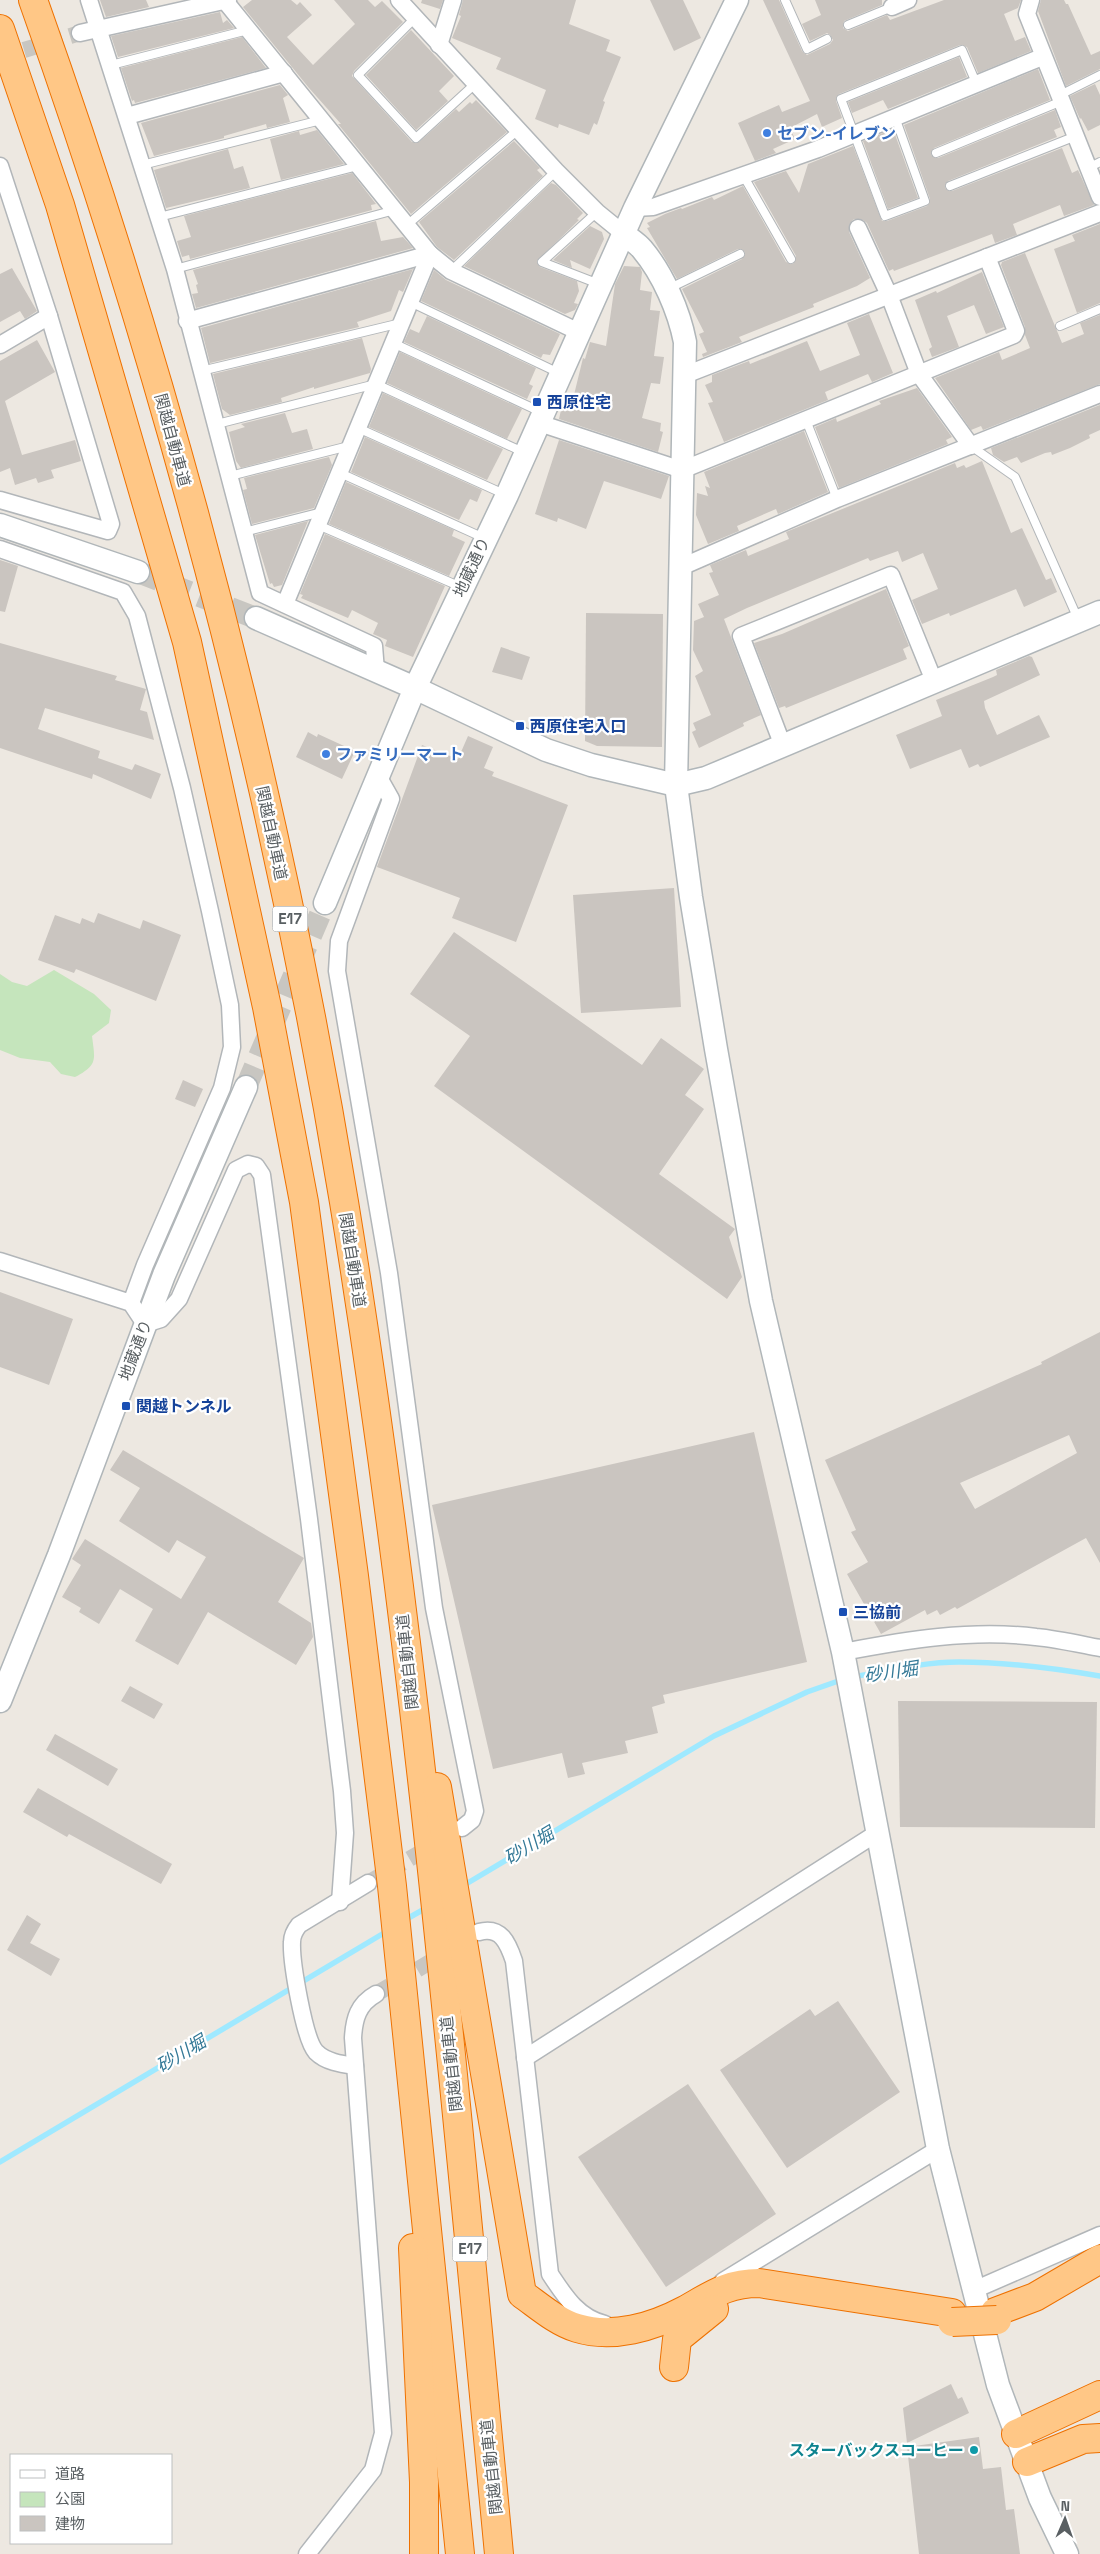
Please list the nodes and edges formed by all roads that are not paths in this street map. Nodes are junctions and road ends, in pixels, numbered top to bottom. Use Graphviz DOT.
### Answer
graph roads {
  1 [pos="33,0"];
  2 [pos="89,0"];
  3 [pos="226,0"];
  4 [pos="398,0"];
  5 [pos="453,0"];
  6 [pos="737,0"];
  7 [pos="785,0"];
  8 [pos="908,0"];
  9 [pos="1031,0"];
  10 [pos="890,3"];
  11 [pos="164,7"];
  12 [pos="414,19"];
  13 [pos="848,25"];
  14 [pos="98,28"];
  15 [pos="0,29"];
  16 [pos="248,30"];
  17 [pos="80,33"];
  18 [pos="827,39"];
  19 [pos="439,45"];
  20 [pos="1042,57"];
  21 [pos="111,65"];
  22 [pos="284,74"];
  23 [pos="1100,75"];
  24 [pos="475,84"];
  25 [pos="977,85"];
  26 [pos="1061,98"];
  27 [pos="127,116"];
  28 [pos="895,117"];
  29 [pos="322,120"];
  30 [pos="518,130"];
  31 [pos="854,134"];
  32 [pos="1076,136"];
  33 [pos="936,153"];
  34 [pos="142,165"];
  35 [pos="358,165"];
  36 [pos="1094,165"];
  37 [pos="0,166"];
  38 [pos="556,171"];
  39 [pos="743,175"];
  40 [pos="950,186"];
  41 [pos="1100,197"];
  42 [pos="635,208"];
  43 [pos="395,210"];
  44 [pos="597,212"];
  45 [pos="1100,213"];
  46 [pos="158,217"];
  47 [pos="407,225"];
  48 [pos="858,228"];
  49 [pos="624,234"];
  50 [pos="430,254"];
  51 [pos="740,254"];
  52 [pos="988,257"];
  53 [pos="791,259"];
  54 [pos="175,269"];
  55 [pos="451,271"];
  56 [pos="601,285"];
  57 [pos="666,290"];
  58 [pos="888,295"];
  59 [pos="410,302"];
  60 [pos="1100,309"];
  61 [pos="49,316"];
  62 [pos="187,321"];
  63 [pos="401,323"];
  64 [pos="1060,326"];
  65 [pos="579,332"];
  66 [pos="393,342"];
  67 [pos="0,345"];
  68 [pos="201,371"];
  69 [pos="560,374"];
  70 [pos="919,374"];
  71 [pos="685,375"];
  72 [pos="376,384"];
  73 [pos="1100,394"];
  74 [pos="541,418"];
  75 [pos="806,420"];
  76 [pos="217,424"];
  77 [pos="358,428"];
  78 [pos="350,446"];
  79 [pos="971,446"];
  80 [pos="525,454"];
  81 [pos="682,470"];
  82 [pos="340,473"];
  83 [pos="230,476"];
  84 [pos="507,495"];
  85 [pos="0,500"];
  86 [pos="837,500"];
  87 [pos="321,518"];
  88 [pos="0,525"];
  89 [pos="244,532"];
  90 [pos="485,538"];
  91 [pos="0,549"];
  92 [pos="679,568"];
  93 [pos="138,572"];
  94 [pos="462,588"];
  95 [pos="285,604"];
  96 [pos="1100,612"];
  97 [pos="256,618"];
  98 [pos="1078,620"];
  99 [pos="376,671"];
  100 [pos="934,681"];
  101 [pos="415,688"];
  102 [pos="783,746"];
  103 [pos="378,776"];
  104 [pos="676,786"];
  105 [pos="324,903"];
  106 [pos="246,1087"];
  107 [pos="0,1261"];
  108 [pos="131,1303"];
  109 [pos="145,1324"];
  110 [pos="1100,1648"];
  111 [pos="844,1656"];
  112 [pos="0,1701"];
  113 [pos="877,1833"];
  114 [pos="447,1846"];
  115 [pos="380,1885"];
  116 [pos="340,1902"];
  117 [pos="460,1936"];
  118 [pos="376,1994"];
  119 [pos="525,2058"];
  120 [pos="355,2066"];
  121 [pos="414,2097"];
  122 [pos="938,2149"];
  123 [pos="1100,2235"];
  124 [pos="1100,2259"];
  125 [pos="1100,2276"];
  126 [pos="974,2290"];
  127 [pos="996,2316"];
  128 [pos="952,2318"];
  129 [pos="674,2367"];
  130 [pos="1100,2395"];
  131 [pos="1016,2434"];
  132 [pos="1100,2438"];
  133 [pos="1027,2462"];
  134 [pos="306,2554"];
  135 [pos="424,2554"];
  136 [pos="460,2554"];
  137 [pos="499,2554"];
  138 [pos="1067,2554"];
  1 -- 114 [label="highway, 関越自動車道 / E17"];
  2 -- 14 [label="street"];
  3 -- 11 [label="street"];
  3 -- 16 [label="street"];
  4 -- 12 [label="street"];
  5 -- 19 [label="street"];
  6 -- 42 [label="street, 地蔵通り"];
  7 -- 18 [label="lane"];
  8 -- 10 [label="street"];
  9 -- 20 [label="street"];
  10 -- 13 [label="lane"];
  11 -- 14 [label="street"];
  12 -- 19 [label="street"];
  12 -- 24 [label="lane"];
  14 -- 17 [label="street"];
  14 -- 21 [label="street"];
  15 -- 115 [label="highway, E17"];
  16 -- 21 [label="lane"];
  16 -- 22 [label="street"];
  19 -- 24 [label="street"];
  20 -- 25 [label="street"];
  20 -- 26 [label="street"];
  21 -- 27 [label="street"];
  22 -- 27 [label="street"];
  22 -- 29 [label="street"];
  23 -- 26 [label="lane"];
  24 -- 30 [label="street"];
  25 -- 28 [label="street"];
  25 -- 31 [label="lane"];
  26 -- 32 [label="street"];
  26 -- 33 [label="lane"];
  27 -- 34 [label="street"];
  28 -- 31 [label="street"];
  28 -- 31 [label="lane"];
  29 -- 34 [label="lane"];
  29 -- 35 [label="street"];
  30 -- 38 [label="street"];
  30 -- 47 [label="lane"];
  31 -- 39 [label="street"];
  32 -- 36 [label="street"];
  32 -- 40 [label="lane"];
  34 -- 46 [label="street"];
  35 -- 43 [label="street"];
  35 -- 46 [label="lane"];
  36 -- 41 [label="street"];
  37 -- 61 [label="street"];
  38 -- 44 [label="street"];
  38 -- 55 [label="lane"];
  39 -- 42 [label="street"];
  39 -- 53 [label="lane"];
  42 -- 49 [label="street, 地蔵通り"];
  43 -- 47 [label="street"];
  43 -- 54 [label="lane"];
  44 -- 49 [label="street"];
  44 -- 56 [label="lane"];
  45 -- 52 [label="street"];
  46 -- 54 [label="street"];
  47 -- 50 [label="street"];
  48 -- 58 [label="street"];
  49 -- 56 [label="street, 地蔵通り"];
  49 -- 57 [label="street"];
  50 -- 55 [label="street"];
  50 -- 59 [label="street"];
  50 -- 62 [label="street"];
  51 -- 57 [label="lane"];
  52 -- 58 [label="street"];
  52 -- 70 [label="street"];
  54 -- 62 [label="street"];
  55 -- 65 [label="street"];
  56 -- 65 [label="street, 地蔵通り"];
  57 -- 71 [label="street"];
  58 -- 70 [label="street"];
  58 -- 71 [label="street"];
  59 -- 63 [label="street"];
  59 -- 69 [label="lane"];
  60 -- 64 [label="lane"];
  61 -- 67 [label="street"];
  61 -- 85 [label="street"];
  62 -- 68 [label="street"];
  63 -- 66 [label="street"];
  63 -- 68 [label="lane"];
  65 -- 69 [label="street, 地蔵通り"];
  66 -- 72 [label="street"];
  66 -- 74 [label="lane"];
  68 -- 76 [label="street"];
  69 -- 74 [label="street, 地蔵通り"];
  70 -- 75 [label="street"];
  70 -- 79 [label="street"];
  71 -- 81 [label="street"];
  72 -- 76 [label="lane"];
  72 -- 77 [label="street"];
  72 -- 80 [label="lane"];
  73 -- 79 [label="street"];
  74 -- 80 [label="street, 地蔵通り"];
  74 -- 81 [label="street"];
  75 -- 81 [label="street"];
  75 -- 86 [label="lane"];
  76 -- 83 [label="street"];
  77 -- 78 [label="street"];
  77 -- 84 [label="lane"];
  78 -- 82 [label="street"];
  78 -- 83 [label="lane"];
  79 -- 86 [label="street"];
  79 -- 98 [label="lane"];
  80 -- 84 [label="street, 地蔵通り"];
  81 -- 92 [label="street"];
  82 -- 87 [label="street"];
  82 -- 90 [label="lane"];
  83 -- 89 [label="street"];
  84 -- 90 [label="street, 地蔵通り"];
  86 -- 92 [label="street"];
  87 -- 89 [label="lane"];
  87 -- 94 [label="lane"];
  87 -- 95 [label="street"];
  88 -- 93 [label="street"];
  89 -- 95 [label="street"];
  90 -- 94 [label="street, 地蔵通り"];
  91 -- 108 [label="street"];
  92 -- 104 [label="street"];
  94 -- 101 [label="street, 地蔵通り"];
  95 -- 99 [label="street"];
  96 -- 98 [label="street"];
  97 -- 99 [label="street"];
  98 -- 100 [label="street"];
  99 -- 101 [label="street"];
  100 -- 102 [label="street"];
  100 -- 102 [label="street"];
  101 -- 103 [label="street, 地蔵通り"];
  101 -- 104 [label="street"];
  102 -- 104 [label="street"];
  103 -- 105 [label="street, 地蔵通り"];
  103 -- 114 [label="street"];
  104 -- 111 [label="street"];
  106 -- 109 [label="street, 地蔵通り"];
  107 -- 108 [label="street"];
  108 -- 109 [label="street"];
  109 -- 112 [label="street, 地蔵通り"];
  109 -- 116 [label="street"];
  110 -- 111 [label="street"];
  111 -- 113 [label="street"];
  113 -- 119 [label="street"];
  113 -- 122 [label="street"];
  114 -- 117 [label="highway, 関越自動車道"];
  115 -- 116 [label="street"];
  115 -- 121 [label="highway, E17"];
  116 -- 120 [label="street"];
  117 -- 119 [label="street"];
  117 -- 128 [label="highway"];
  117 -- 137 [label="highway, 関越自動車道 / E17"];
  118 -- 120 [label="street"];
  119 -- 122 [label="street"];
  120 -- 134 [label="street"];
  121 -- 135 [label="highway"];
  121 -- 136 [label="highway, E17"];
  122 -- 126 [label="street"];
  123 -- 126 [label="street"];
  124 -- 127 [label="highway"];
  125 -- 127 [label="highway"];
  126 -- 131 [label="street"];
  127 -- 128 [label="highway, bridge"];
  128 -- 129 [label="highway"];
  130 -- 131 [label="highway"];
  131 -- 133 [label="street"];
  132 -- 133 [label="highway"];
  133 -- 138 [label="street"];
}
